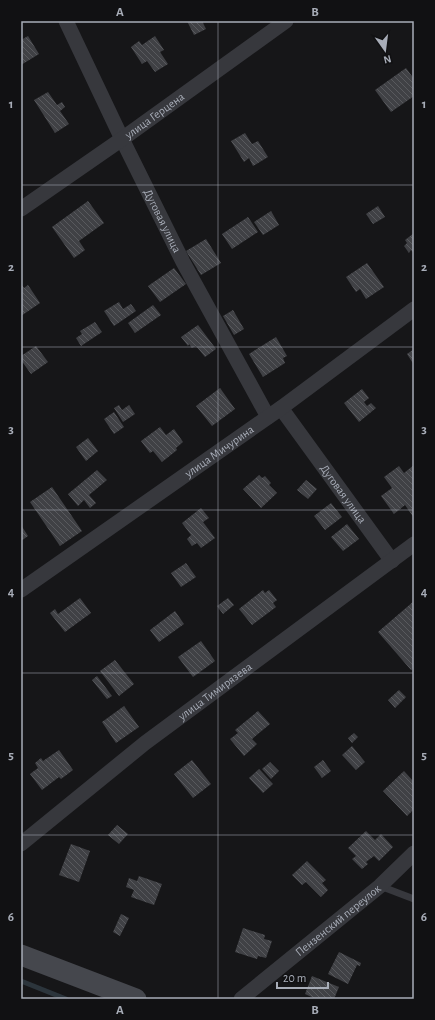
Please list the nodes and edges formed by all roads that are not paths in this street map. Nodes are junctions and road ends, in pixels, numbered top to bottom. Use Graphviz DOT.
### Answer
graph roads {
  1 [pos="66,21"];
  2 [pos="286,21"];
  3 [pos="122,140"];
  4 [pos="21,209"];
  5 [pos="414,308"];
  6 [pos="281,408"];
  7 [pos="268,416"];
  8 [pos="414,544"];
  9 [pos="392,561"];
  10 [pos="21,590"];
  11 [pos="21,844"];
  12 [pos="414,853"];
  13 [pos="380,886"];
  14 [pos="414,899"];
  15 [pos="21,955"];
  16 [pos="136,999"];
  17 [pos="241,999"];
  1 -- 3 [label="street, Дуговая улица"];
  2 -- 3 [label="street, улица Герцена"];
  3 -- 4 [label="street, улица Герцена"];
  3 -- 7 [label="street, Дуговая улица"];
  5 -- 6 [label="street, улица Мичурина"];
  6 -- 7 [label="street, улица Мичурина"];
  6 -- 9 [label="street, Дуговая улица"];
  7 -- 10 [label="street, улица Мичурина"];
  8 -- 9 [label="street, улица Тимирязева"];
  9 -- 11 [label="street, улица Тимирязева"];
  12 -- 13 [label="street, Пензенский переулок"];
  13 -- 14 [label="lane"];
  13 -- 17 [label="street, Пензенский переулок"];
  15 -- 16 [label="main road"];
}
